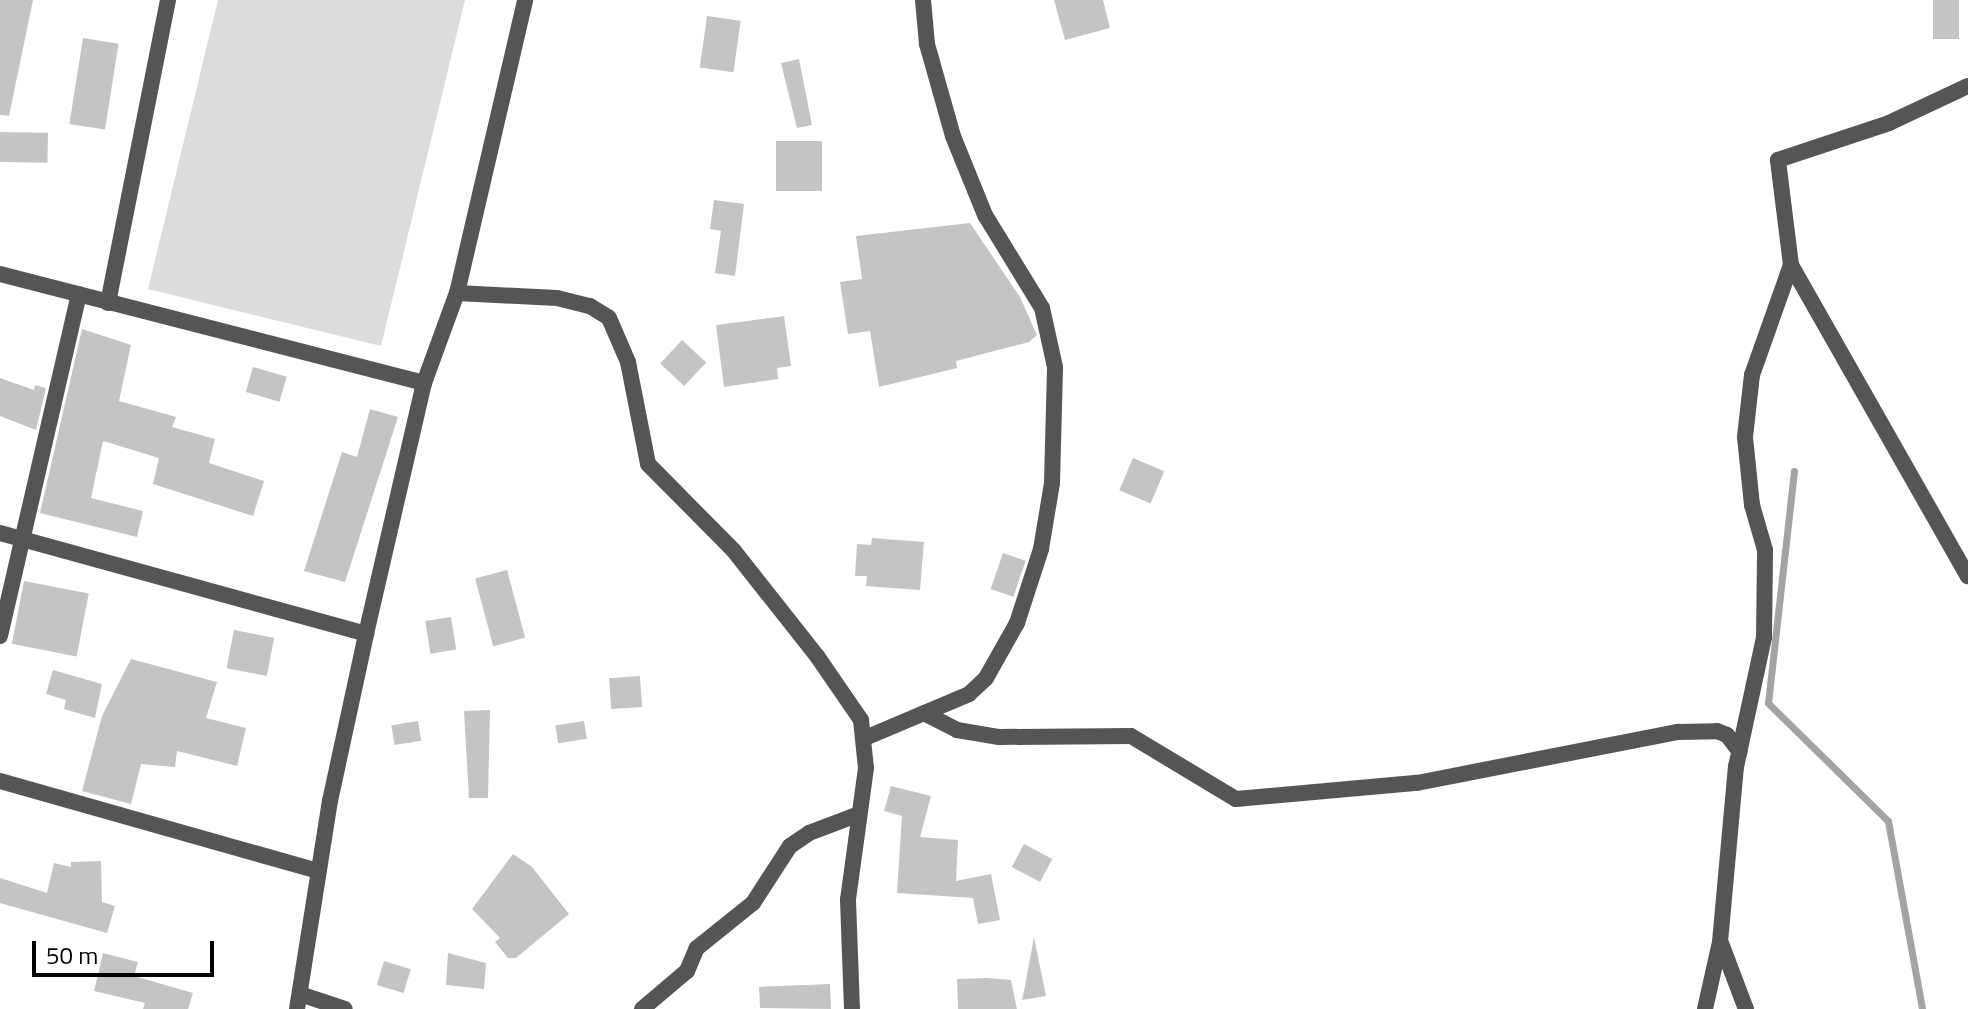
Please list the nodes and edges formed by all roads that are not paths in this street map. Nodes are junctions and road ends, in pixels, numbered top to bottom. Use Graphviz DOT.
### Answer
graph roads {
  1 [pos="168,0"];
  2 [pos="525,0"];
  3 [pos="923,0"];
  4 [pos="1968,86"];
  5 [pos="1791,265"];
  6 [pos="0,274"];
  7 [pos="457,293"];
  8 [pos="79,294"];
  9 [pos="108,303"];
  10 [pos="424,383"];
  11 [pos="0,533"];
  12 [pos="22,539"];
  13 [pos="1968,576"];
  14 [pos="366,634"];
  15 [pos="0,636"];
  16 [pos="924,713"];
  17 [pos="865,738"];
  18 [pos="1740,752"];
  19 [pos="0,781"];
  20 [pos="859,814"];
  21 [pos="319,871"];
  22 [pos="1720,942"];
  23 [pos="299,1002"];
  24 [pos="345,1009"];
  25 [pos="642,1009"];
  26 [pos="852,1009"];
  27 [pos="1705,1009"];
  28 [pos="1746,1009"];
  1 -- 9 [label="street"];
  2 -- 7 [label="street"];
  3 -- 16 [label="street"];
  4 -- 5 [label="street"];
  5 -- 13 [label="street"];
  5 -- 18 [label="street"];
  6 -- 8 [label="street"];
  7 -- 10 [label="street"];
  7 -- 17 [label="street"];
  8 -- 9 [label="street"];
  8 -- 12 [label="street"];
  9 -- 10 [label="street"];
  10 -- 14 [label="street"];
  11 -- 12 [label="street"];
  12 -- 14 [label="street"];
  12 -- 15 [label="street"];
  14 -- 21 [label="street"];
  16 -- 17 [label="street"];
  16 -- 18 [label="street"];
  17 -- 20 [label="street"];
  18 -- 22 [label="street"];
  19 -- 21 [label="street"];
  20 -- 25 [label="street"];
  20 -- 26 [label="street"];
  21 -- 23 [label="street"];
  22 -- 27 [label="street"];
  22 -- 28 [label="street"];
  23 -- 24 [label="street"];
}
